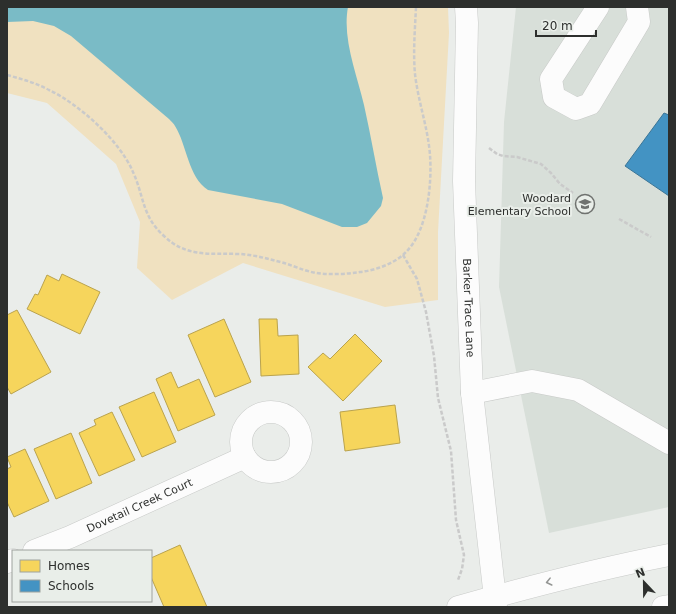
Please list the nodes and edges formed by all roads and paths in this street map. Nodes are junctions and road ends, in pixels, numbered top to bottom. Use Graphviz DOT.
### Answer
graph roads {
  1 [pos="416,7"];
  2 [pos="466,7"];
  3 [pos="598,7"];
  4 [pos="637,7"];
  5 [pos="7,75"];
  6 [pos="489,148"];
  7 [pos="573,193"];
  8 [pos="619,219"];
  9 [pos="651,237"];
  10 [pos="403,255"];
  11 [pos="472,393"];
  12 [pos="669,442"];
  13 [pos="245,457"];
  14 [pos="36,550"];
  15 [pos="669,555"];
  16 [pos="458,580"];
  17 [pos="495,602"];
  18 [pos="669,606"];
  19 [pos="458,607"];
  20 [pos="663,607"];
  1 -- 10 [label="path"];
  2 -- 11 [label="street, Barker Trace Lane"];
  3 -- 4 [label="street"];
  5 -- 10 [label="path"];
  6 -- 7 [label="path"];
  8 -- 9 [label="path"];
  10 -- 16 [label="path"];
  11 -- 12 [label="street"];
  11 -- 17 [label="street, Barker Trace Lane"];
  13 -- 14 [label="street, Dovetail Creek Court"];
  15 -- 17 [label="street, one-way"];
  17 -- 19 [label="street"];
  18 -- 20 [label="street"];
}
